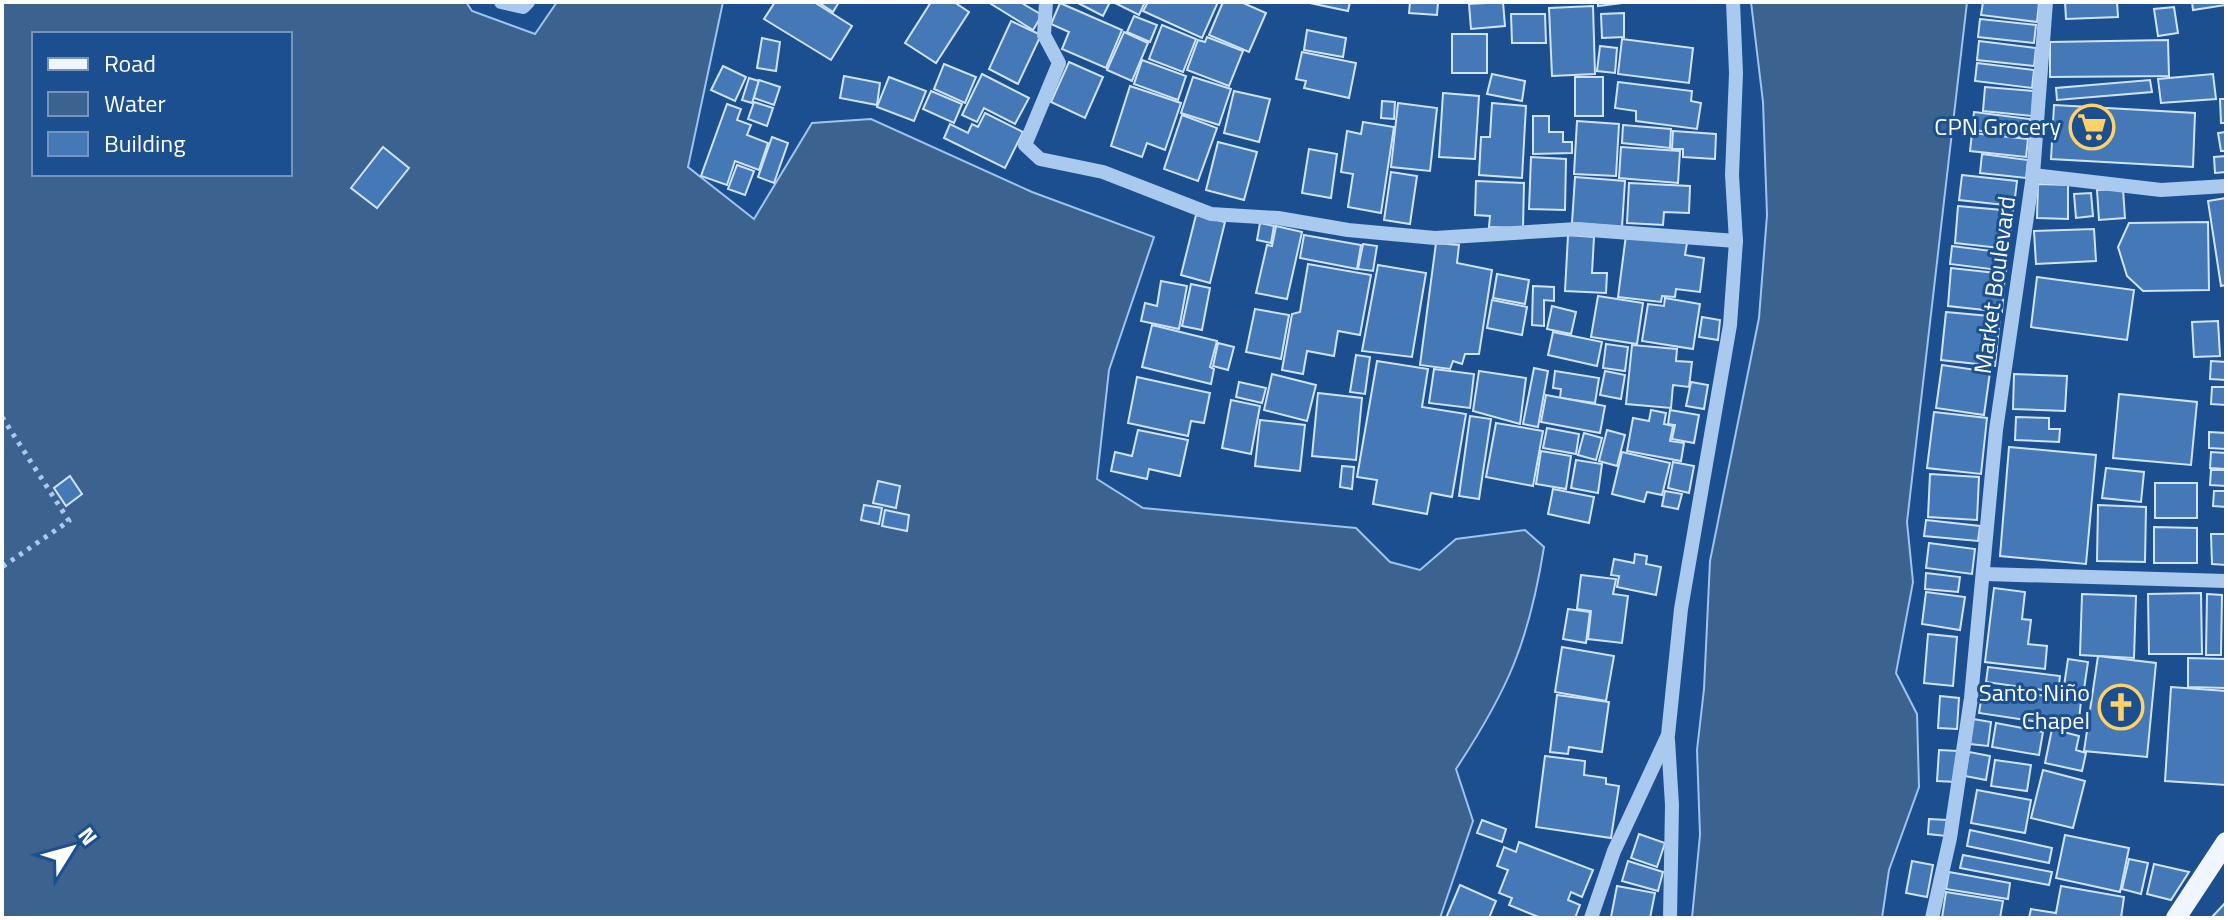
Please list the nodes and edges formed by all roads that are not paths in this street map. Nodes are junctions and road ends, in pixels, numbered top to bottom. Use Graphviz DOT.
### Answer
graph roads {
  1 [pos="501,2"];
  2 [pos="528,2"];
  3 [pos="1046,2"];
  4 [pos="1733,2"];
  5 [pos="2046,2"];
  6 [pos="2033,175"];
  7 [pos="2226,186"];
  8 [pos="1736,241"];
  9 [pos="1985,574"];
  10 [pos="2226,581"];
  11 [pos="1668,735"];
  12 [pos="2226,842"];
  13 [pos="1591,918"];
  14 [pos="1670,918"];
  15 [pos="1932,918"];
  16 [pos="2176,918"];
  1 -- 2 [label="street"];
  3 -- 8 [label="street"];
  4 -- 8 [label="street"];
  5 -- 6 [label="street, Market Boulevard"];
  6 -- 7 [label="street"];
  6 -- 9 [label="street, Market Boulevard"];
  8 -- 11 [label="street"];
  9 -- 10 [label="street"];
  9 -- 15 [label="street, Market Boulevard"];
  11 -- 13 [label="street"];
  11 -- 14 [label="street"];
  12 -- 16 [label="main road"];
}
